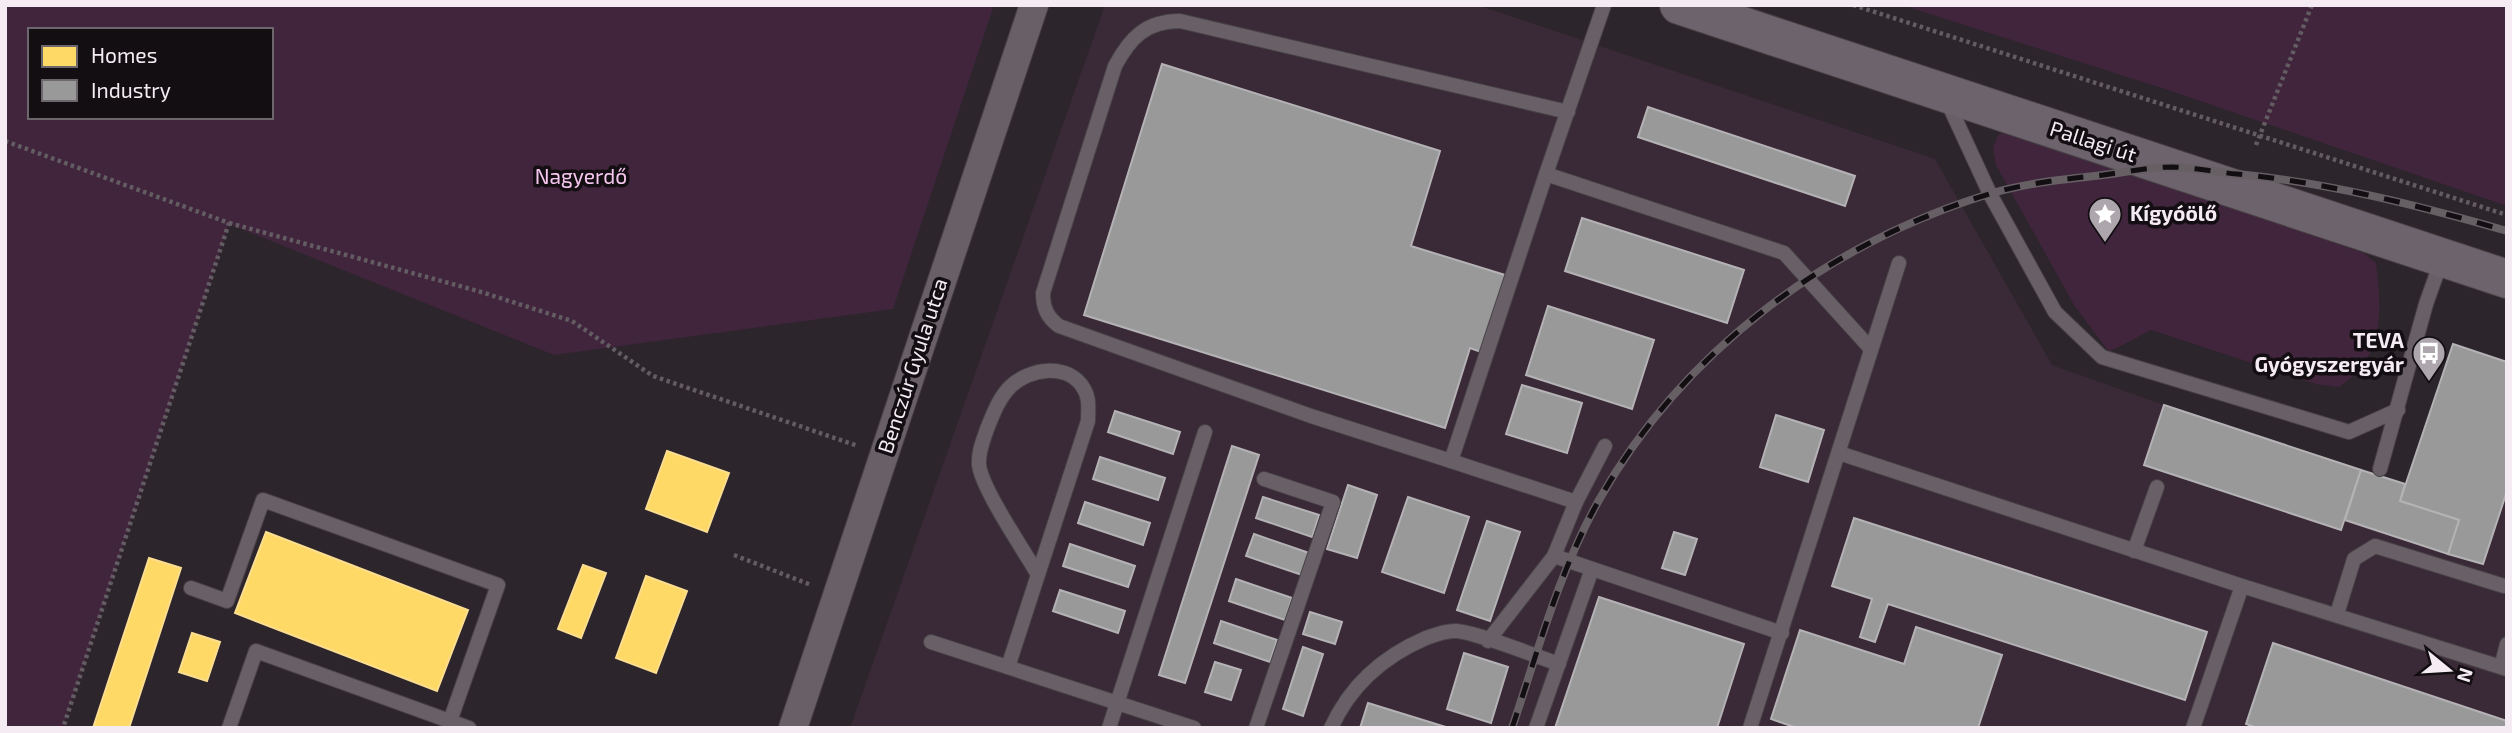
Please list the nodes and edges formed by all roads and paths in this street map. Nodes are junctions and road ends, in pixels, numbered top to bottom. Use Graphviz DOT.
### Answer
graph roads {
  1 [pos="1034,5"];
  2 [pos="1604,5"];
  3 [pos="1679,5"];
  4 [pos="1853,5"];
  5 [pos="2312,5"];
  6 [pos="1943,93"];
  7 [pos="1568,112"];
  8 [pos="2260,136"];
  9 [pos="5,141"];
  10 [pos="2256,145"];
  11 [pos="1546,174"];
  12 [pos="2507,215"];
  13 [pos="229,223"];
  14 [pos="2443,257"];
  15 [pos="1899,263"];
  16 [pos="2507,279"];
  17 [pos="1871,349"];
  18 [pos="2398,410"];
  19 [pos="1205,432"];
  20 [pos="1605,446"];
  21 [pos="1839,453"];
  22 [pos="884,454"];
  23 [pos="1451,461"];
  24 [pos="2381,468"];
  25 [pos="1264,479"];
  26 [pos="2157,487"];
  27 [pos="1576,502"];
  28 [pos="2134,551"];
  29 [pos="734,555"];
  30 [pos="1553,556"];
  31 [pos="1591,569"];
  32 [pos="1037,573"];
  33 [pos="2242,586"];
  34 [pos="2506,587"];
  35 [pos="191,588"];
  36 [pos="837,596"];
  37 [pos="2337,614"];
  38 [pos="1782,633"];
  39 [pos="1488,641"];
  40 [pos="932,642"];
  41 [pos="2507,644"];
  42 [pos="1559,664"];
  43 [pos="1008,667"];
  44 [pos="2504,668"];
  45 [pos="1118,703"];
  46 [pos="450,721"];
  47 [pos="63,728"];
  48 [pos="229,728"];
  49 [pos="469,728"];
  50 [pos="793,728"];
  51 [pos="1109,728"];
  52 [pos="1194,728"];
  53 [pos="1256,728"];
  54 [pos="1331,728"];
  55 [pos="1536,728"];
  56 [pos="1750,728"];
  57 [pos="2193,728"];
  1 -- 22 [label="street, Benczúr Gyula utca"];
  2 -- 7 [label="lane"];
  3 -- 6 [label="street, Pallagi út"];
  4 -- 8 [label="path"];
  5 -- 8 [label="path"];
  6 -- 14 [label="street, Pallagi út"];
  6 -- 18 [label="lane"];
  7 -- 11 [label="lane"];
  7 -- 23 [label="lane"];
  8 -- 10 [label="path"];
  8 -- 12 [label="path"];
  9 -- 13 [label="path"];
  11 -- 17 [label="lane"];
  11 -- 23 [label="lane"];
  13 -- 22 [label="path"];
  13 -- 47 [label="path"];
  14 -- 16 [label="street, Pallagi út"];
  14 -- 18 [label="lane"];
  15 -- 17 [label="lane"];
  17 -- 21 [label="lane"];
  18 -- 24 [label="lane"];
  19 -- 45 [label="lane"];
  20 -- 27 [label="lane"];
  21 -- 28 [label="lane"];
  21 -- 38 [label="lane"];
  22 -- 36 [label="street, Benczúr Gyula utca"];
  23 -- 27 [label="lane"];
  25 -- 53 [label="lane"];
  26 -- 28 [label="lane"];
  27 -- 30 [label="lane"];
  28 -- 33 [label="lane"];
  29 -- 36 [label="path"];
  30 -- 31 [label="lane"];
  30 -- 39 [label="lane"];
  31 -- 38 [label="lane"];
  31 -- 42 [label="lane"];
  32 -- 32 [label="lane"];
  32 -- 43 [label="lane"];
  33 -- 37 [label="lane"];
  33 -- 57 [label="lane"];
  34 -- 37 [label="lane"];
  35 -- 46 [label="lane"];
  36 -- 50 [label="street, Benczúr Gyula utca"];
  37 -- 44 [label="lane"];
  38 -- 56 [label="lane"];
  39 -- 42 [label="lane"];
  39 -- 54 [label="lane"];
  40 -- 43 [label="lane"];
  41 -- 44 [label="lane"];
  42 -- 55 [label="lane"];
  43 -- 45 [label="lane"];
  45 -- 51 [label="lane"];
  45 -- 52 [label="lane"];
  46 -- 48 [label="lane"];
  46 -- 49 [label="lane"];
}
